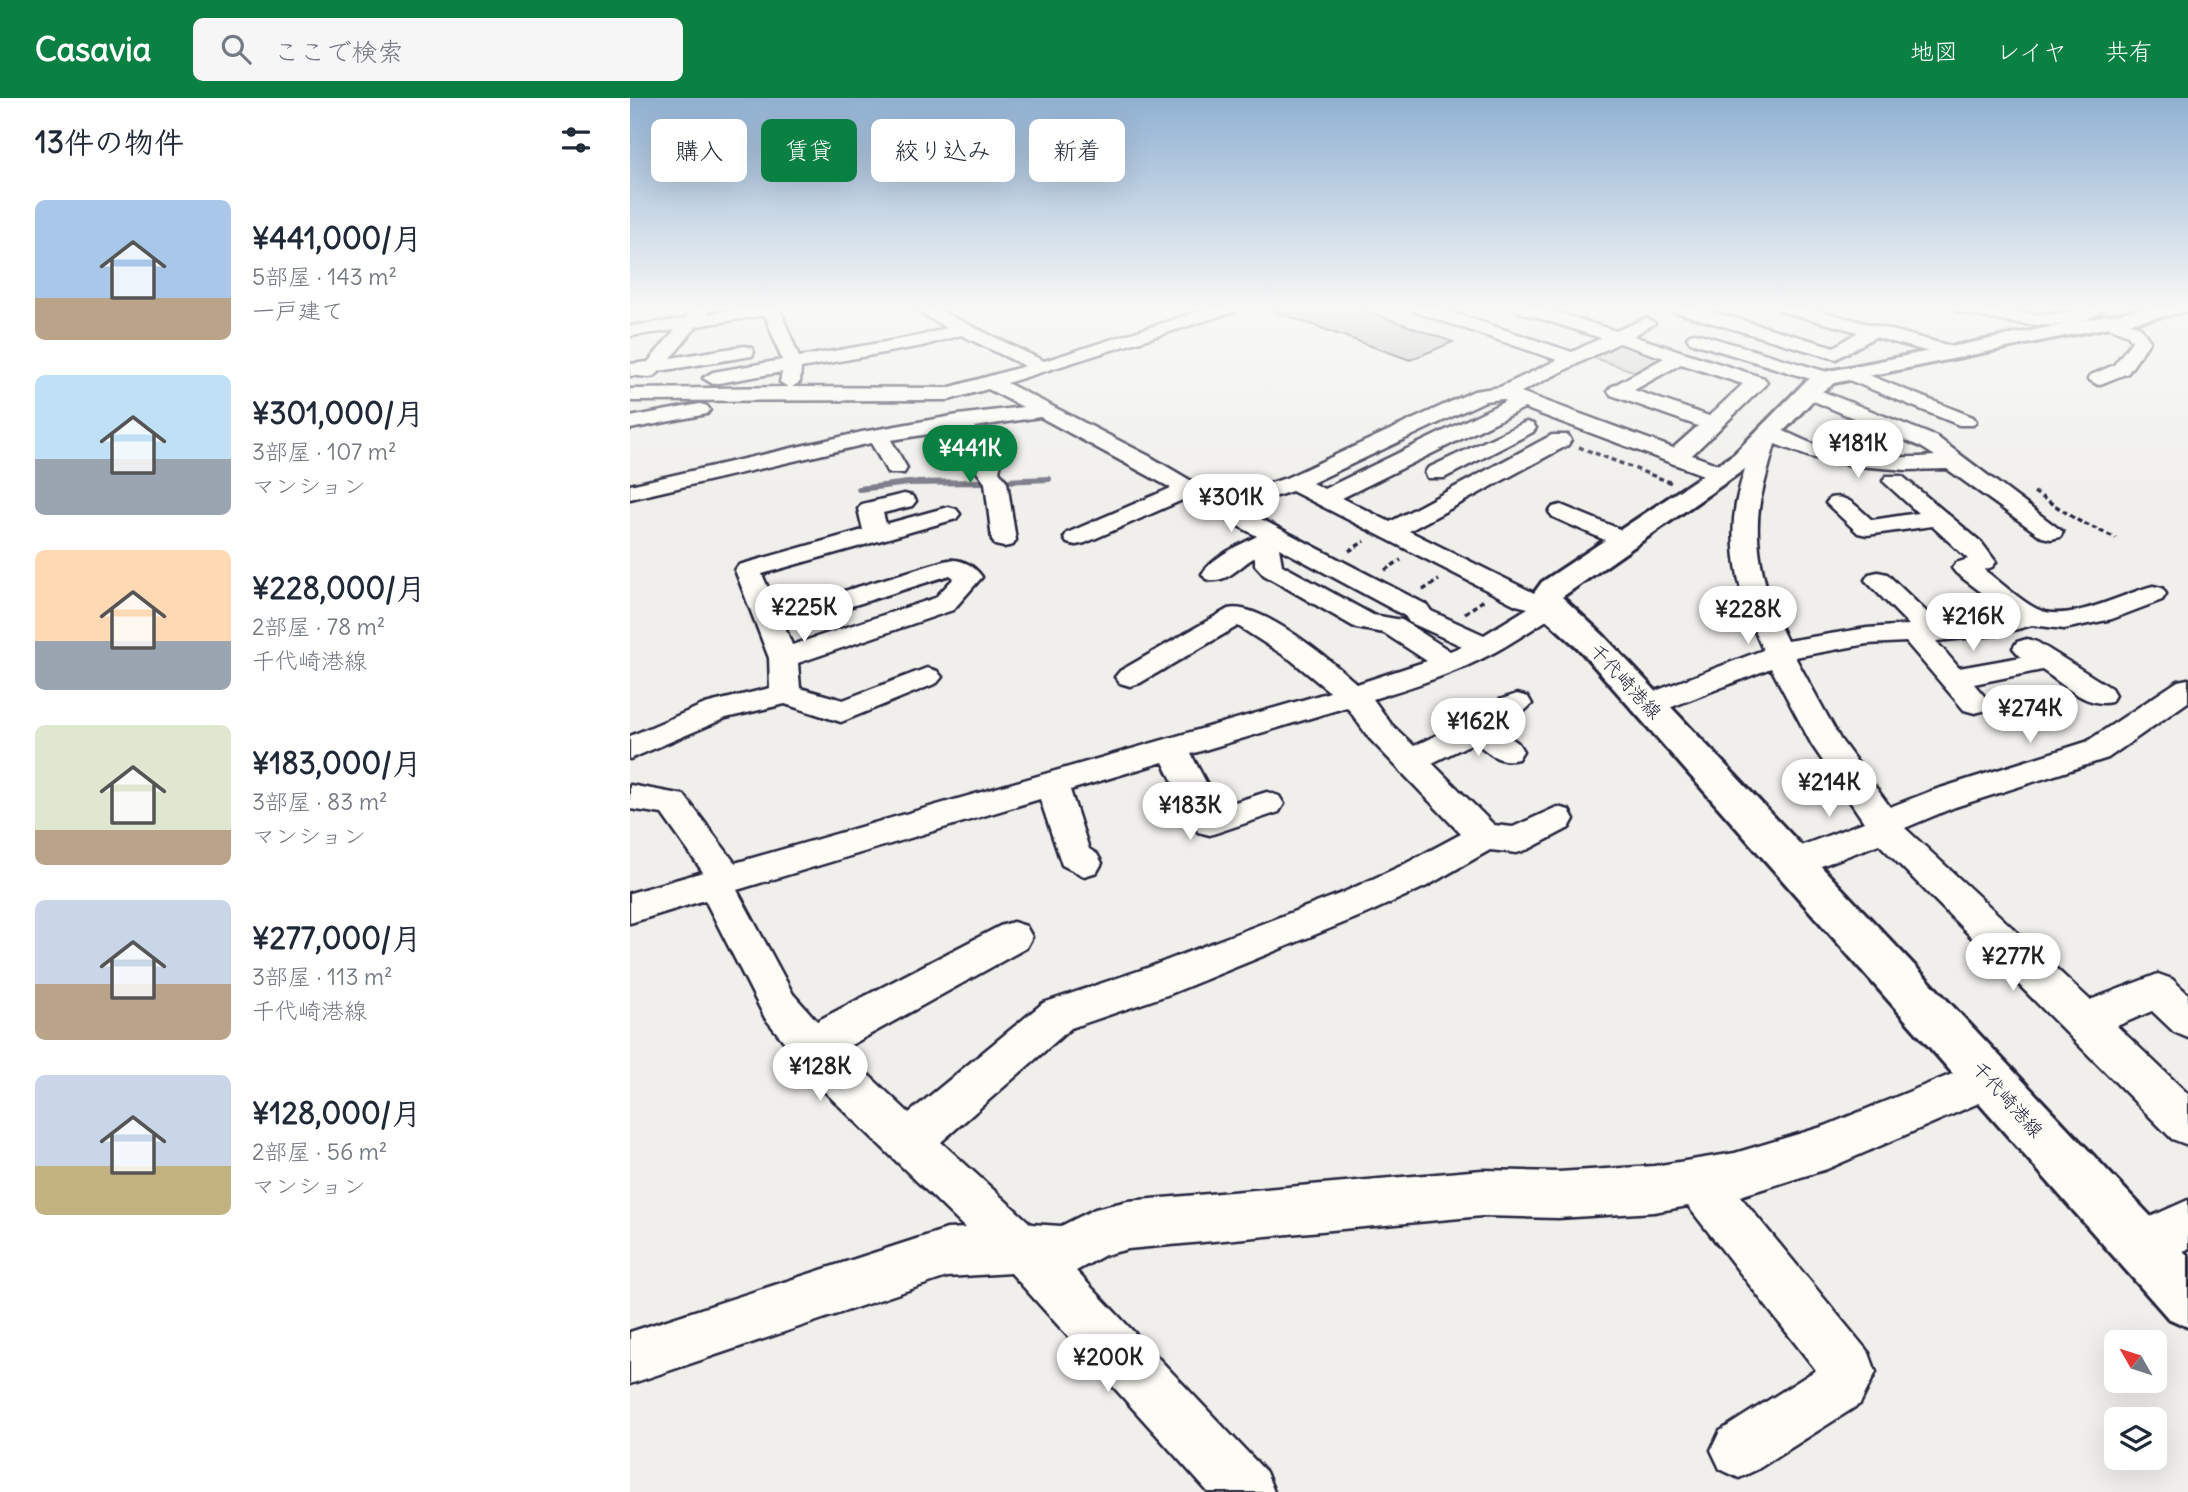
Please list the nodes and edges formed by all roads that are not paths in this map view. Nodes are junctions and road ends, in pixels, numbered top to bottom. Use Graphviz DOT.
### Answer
graph roads {
  1 [pos="647,372"];
  2 [pos="714,372"];
  3 [pos="785,372"];
  4 [pos="839,372"];
  5 [pos="1026,372"];
  6 [pos="1553,372"];
  7 [pos="1653,372"];
  8 [pos="1726,372"];
  9 [pos="1773,372"];
  10 [pos="1801,372"];
  11 [pos="1867,372"];
  12 [pos="2114,372"];
  13 [pos="2098,379"];
  14 [pos="1829,381"];
  15 [pos="1757,382"];
  16 [pos="992,383"];
  17 [pos="630,386"];
  18 [pos="791,393"];
  19 [pos="846,394"];
  20 [pos="630,395"];
  21 [pos="1514,397"];
  22 [pos="1043,410"];
  23 [pos="958,421"];
  24 [pos="1966,421"];
  25 [pos="630,422"];
  26 [pos="1712,424"];
  27 [pos="1526,428"];
  28 [pos="1767,434"];
  29 [pos="869,436"];
  30 [pos="1560,440"];
  31 [pos="1677,457"];
  32 [pos="1954,461"];
  33 [pos="896,468"];
  34 [pos="1436,473"];
  35 [pos="1894,481"];
  36 [pos="1294,483"];
  37 [pos="1709,483"];
  38 [pos="1188,489"];
  39 [pos="630,492"];
  40 [pos="1323,498"];
  41 [pos="904,501"];
  42 [pos="1838,502"];
  43 [pos="1220,507"];
  44 [pos="1562,512"];
  45 [pos="948,514"];
  46 [pos="1937,518"];
  47 [pos="1388,531"];
  48 [pos="2051,532"];
  49 [pos="876,534"];
  50 [pos="1076,538"];
  51 [pos="1270,538"];
  52 [pos="1004,540"];
  53 [pos="1625,540"];
  54 [pos="1215,574"];
  55 [pos="1878,580"];
  56 [pos="2153,594"];
  57 [pos="1550,606"];
  58 [pos="2031,617"];
  59 [pos="769,623"];
  60 [pos="1996,626"];
  61 [pos="1924,633"];
  62 [pos="1485,646"];
  63 [pos="1779,652"];
  64 [pos="783,658"];
  65 [pos="2044,661"];
  66 [pos="1450,663"];
  67 [pos="927,677"];
  68 [pos="1130,677"];
  69 [pos="1952,679"];
  70 [pos="2188,688"];
  71 [pos="785,694"];
  72 [pos="2100,695"];
  73 [pos="1352,696"];
  74 [pos="1975,703"];
  75 [pos="1517,704"];
  76 [pos="1648,705"];
  77 [pos="630,748"];
  78 [pos="1171,749"];
  79 [pos="1410,761"];
  80 [pos="1052,785"];
  81 [pos="630,797"];
  82 [pos="1267,804"];
  83 [pos="1557,818"];
  84 [pos="1884,825"];
  85 [pos="1485,837"];
  86 [pos="1084,863"];
  87 [pos="1792,864"];
  88 [pos="721,881"];
  89 [pos="630,908"];
  90 [pos="1013,937"];
  91 [pos="2188,1020"];
  92 [pos="2084,1021"];
  93 [pos="813,1046"];
  94 [pos="1989,1078"];
  95 [pos="2188,1124"];
  96 [pos="908,1142"];
  97 [pos="1698,1181"];
  98 [pos="2188,1224"];
  99 [pos="2140,1246"];
  100 [pos="1021,1248"];
  101 [pos="2188,1298"];
  102 [pos="630,1358"];
  103 [pos="1739,1450"];
  104 [pos="1246,1492"];
  1 -- 17 [label="street"];
  2 -- 20 [label="street"];
  3 -- 18 [label="street"];
  4 -- 19 [label="street"];
  5 -- 16 [label="street"];
  6 -- 21 [label="street"];
  7 -- 26 [label="street"];
  8 -- 15 [label="street"];
  9 -- 15 [label="street"];
  10 -- 14 [label="street"];
  11 -- 14 [label="main road"];
  12 -- 13 [label="street"];
  14 -- 24 [label="street"];
  14 -- 28 [label="main road"];
  14 -- 32 [label="street"];
  15 -- 26 [label="street"];
  16 -- 19 [label="street"];
  16 -- 22 [label="street"];
  18 -- 19 [label="street"];
  18 -- 20 [label="street"];
  18 -- 25 [label="street"];
  19 -- 29 [label="street"];
  21 -- 31 [label="street"];
  21 -- 36 [label="street"];
  21 -- 40 [label="street"];
  22 -- 23 [label="street"];
  22 -- 38 [label="street"];
  23 -- 29 [label="street"];
  23 -- 52 [label="street"];
  26 -- 31 [label="street"];
  27 -- 34 [label="street"];
  28 -- 32 [label="street"];
  28 -- 37 [label="main road"];
  28 -- 63 [label="street"];
  29 -- 33 [label="street"];
  29 -- 39 [label="street"];
  30 -- 47 [label="street"];
  31 -- 37 [label="street"];
  32 -- 48 [label="street"];
  35 -- 46 [label="street"];
  36 -- 40 [label="street"];
  36 -- 43 [label="street"];
  37 -- 53 [label="main road"];
  38 -- 43 [label="street"];
  38 -- 50 [label="street"];
  40 -- 47 [label="street"];
  41 -- 49 [label="street"];
  42 -- 46 [label="street"];
  43 -- 51 [label="street"];
  44 -- 53 [label="street"];
  45 -- 49 [label="street"];
  46 -- 58 [label="street"];
  47 -- 57 [label="street"];
  49 -- 59 [label="street"];
  51 -- 54 [label="street"];
  51 -- 62 [label="street"];
  51 -- 66 [label="street"];
  53 -- 57 [label="main road"];
  55 -- 61 [label="street"];
  56 -- 58 [label="street"];
  57 -- 62 [label="street"];
  57 -- 76 [label="main road, 千代崎港線"];
  58 -- 60 [label="street"];
  59 -- 64 [label="street"];
  59 -- 64 [label="street"];
  60 -- 61 [label="street"];
  60 -- 65 [label="street"];
  61 -- 63 [label="street"];
  61 -- 69 [label="street"];
  62 -- 66 [label="street"];
  63 -- 76 [label="street"];
  63 -- 84 [label="street"];
  64 -- 71 [label="street"];
  65 -- 69 [label="street"];
  65 -- 72 [label="street"];
  66 -- 73 [label="street"];
  67 -- 71 [label="street"];
  68 -- 73 [label="street"];
  69 -- 74 [label="street"];
  70 -- 84 [label="street"];
  71 -- 77 [label="street"];
  73 -- 78 [label="street"];
  73 -- 79 [label="street"];
  75 -- 79 [label="street"];
  76 -- 87 [label="main road, 千代崎港線"];
  78 -- 80 [label="street"];
  78 -- 82 [label="street"];
  79 -- 85 [label="street"];
  80 -- 86 [label="street"];
  80 -- 88 [label="street"];
  81 -- 88 [label="street"];
  83 -- 85 [label="street"];
  84 -- 87 [label="street"];
  84 -- 92 [label="street"];
  85 -- 96 [label="street"];
  87 -- 94 [label="main road, 千代崎港線"];
  88 -- 89 [label="street"];
  88 -- 93 [label="street"];
  90 -- 93 [label="street"];
  91 -- 92 [label="street"];
  92 -- 95 [label="street"];
  93 -- 96 [label="street"];
  94 -- 97 [label="street"];
  94 -- 99 [label="main road, 千代崎港線"];
  96 -- 100 [label="street"];
  97 -- 100 [label="street"];
  97 -- 103 [label="street"];
  98 -- 99 [label="street"];
  99 -- 101 [label="main road, 千代崎港線"];
  100 -- 102 [label="street"];
  100 -- 104 [label="street"];
}
